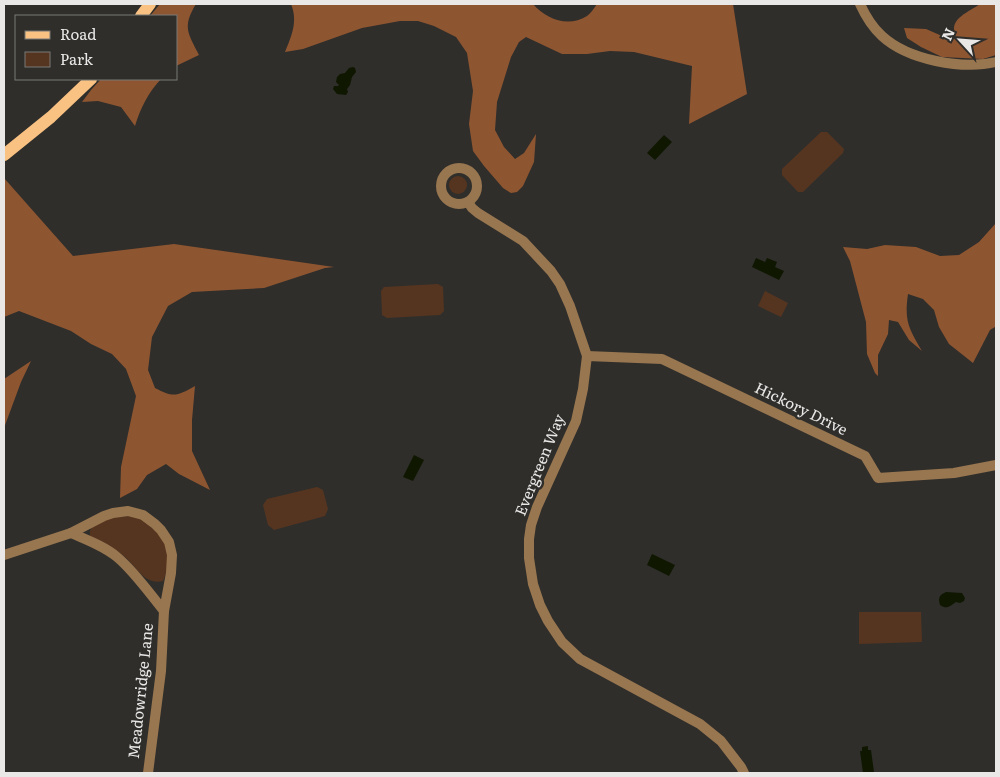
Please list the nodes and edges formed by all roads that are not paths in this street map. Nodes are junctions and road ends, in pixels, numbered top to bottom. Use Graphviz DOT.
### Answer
graph roads {
  1 [pos="150,4"];
  2 [pos="860,4"];
  3 [pos="142,15"];
  4 [pos="996,62"];
  5 [pos="90,80"];
  6 [pos="4,155"];
  7 [pos="468,202"];
  8 [pos="587,356"];
  9 [pos="996,465"];
  10 [pos="72,533"];
  11 [pos="4,555"];
  12 [pos="164,611"];
  13 [pos="148,773"];
  14 [pos="744,773"];
  1 -- 3 [label="main road"];
  2 -- 4 [label="street"];
  5 -- 6 [label="main road"];
  7 -- 8 [label="street, Evergreen Way"];
  8 -- 9 [label="street, Hickory Drive"];
  8 -- 14 [label="street, Evergreen Way"];
  10 -- 11 [label="street, Meadowridge Lane"];
  10 -- 12 [label="street, Meadowridge Lane"];
  10 -- 12 [label="street, Meadowridge Lane"];
  12 -- 13 [label="street, Meadowridge Lane"];
}
